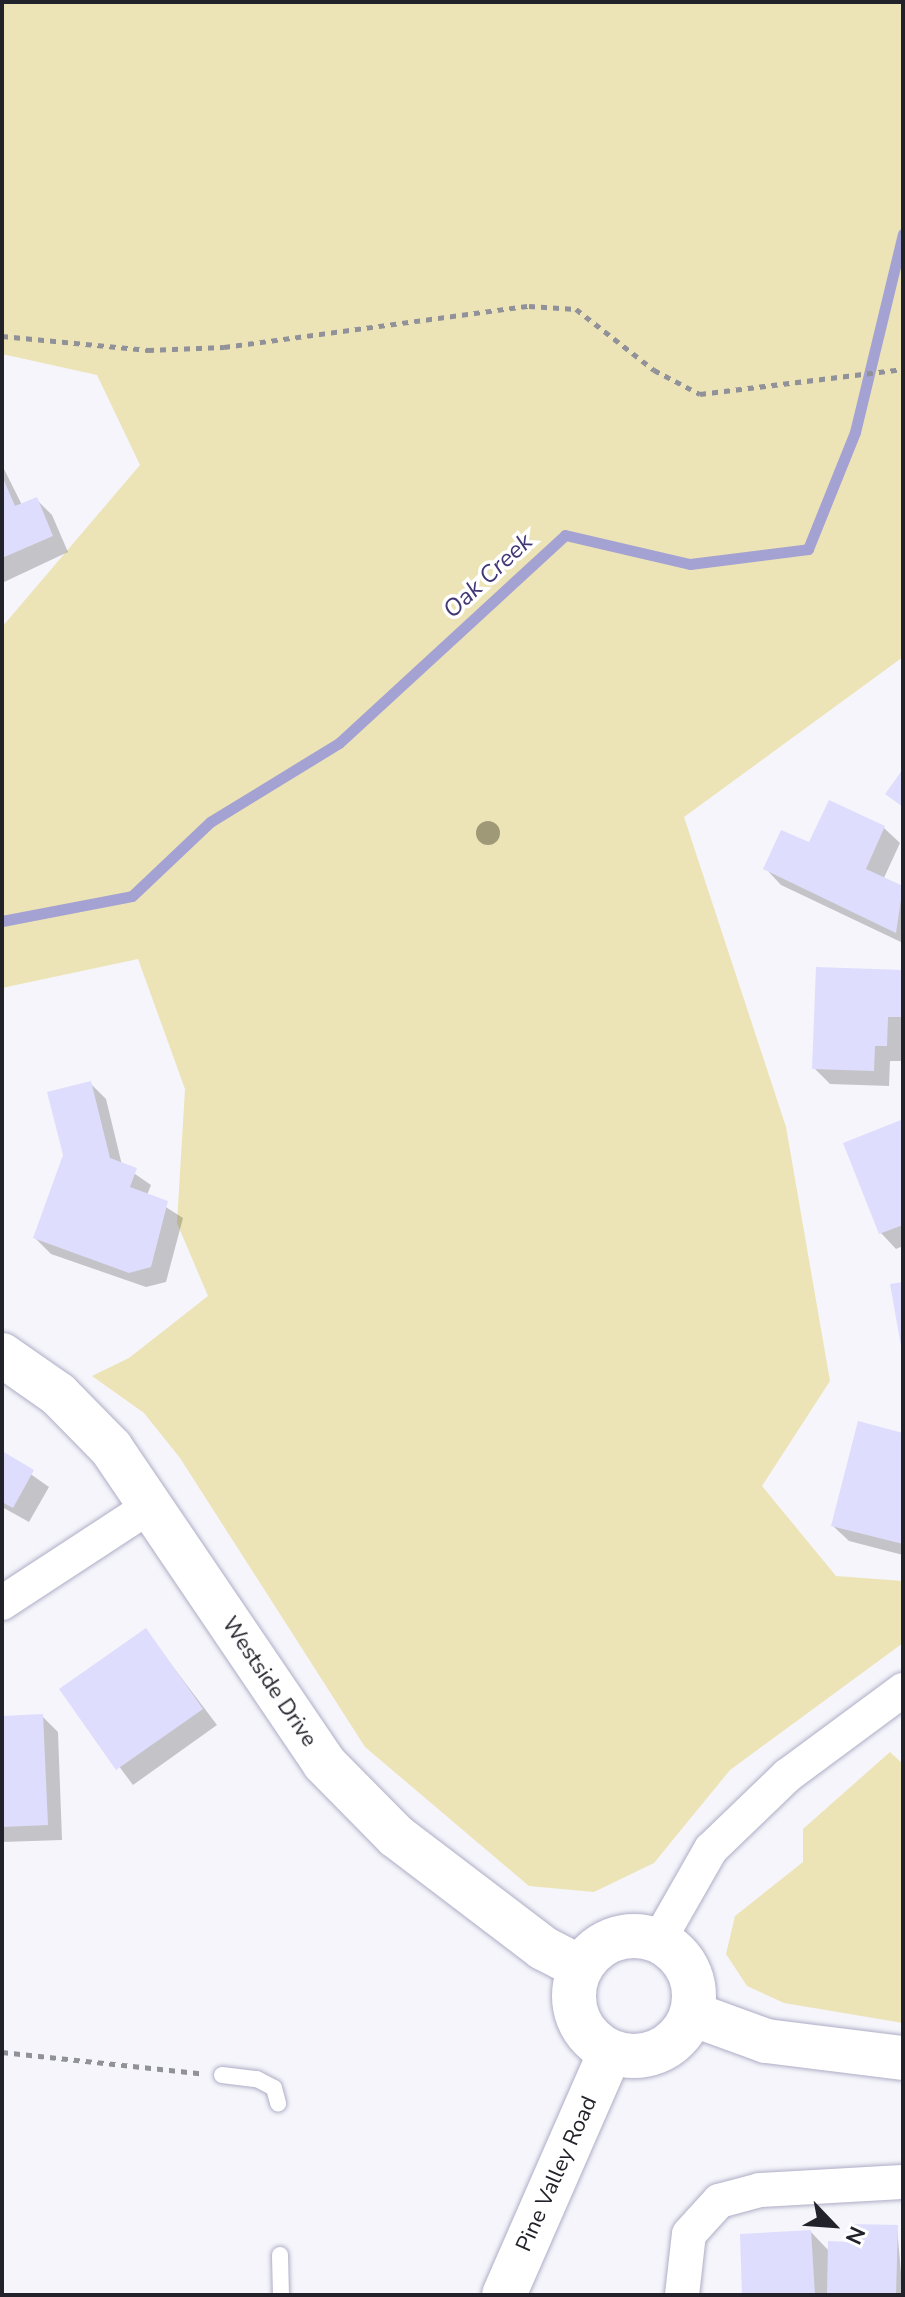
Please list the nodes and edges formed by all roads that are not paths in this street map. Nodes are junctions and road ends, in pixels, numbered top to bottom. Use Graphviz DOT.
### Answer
graph roads {
  1 [pos="2,1355"];
  2 [pos="150,1506"];
  3 [pos="2,1603"];
  4 [pos="903,1690"];
  5 [pos="659,1940"];
  6 [pos="580,1967"];
  7 [pos="692,2014"];
  8 [pos="610,2052"];
  9 [pos="903,2058"];
  10 [pos="222,2075"];
  11 [pos="278,2103"];
  12 [pos="903,2182"];
  13 [pos="280,2255"];
  14 [pos="281,2295"];
  15 [pos="504,2295"];
  16 [pos="682,2295"];
  1 -- 2 [label="street, Westside Drive"];
  2 -- 3 [label="street"];
  2 -- 6 [label="street, Westside Drive"];
  4 -- 5 [label="street"];
  5 -- 6 [label="street"];
  5 -- 7 [label="street"];
  6 -- 8 [label="street"];
  7 -- 8 [label="street"];
  7 -- 9 [label="street"];
  8 -- 15 [label="street, Pine Valley Road"];
  10 -- 11 [label="lane"];
  12 -- 16 [label="street"];
  13 -- 14 [label="lane"];
}
